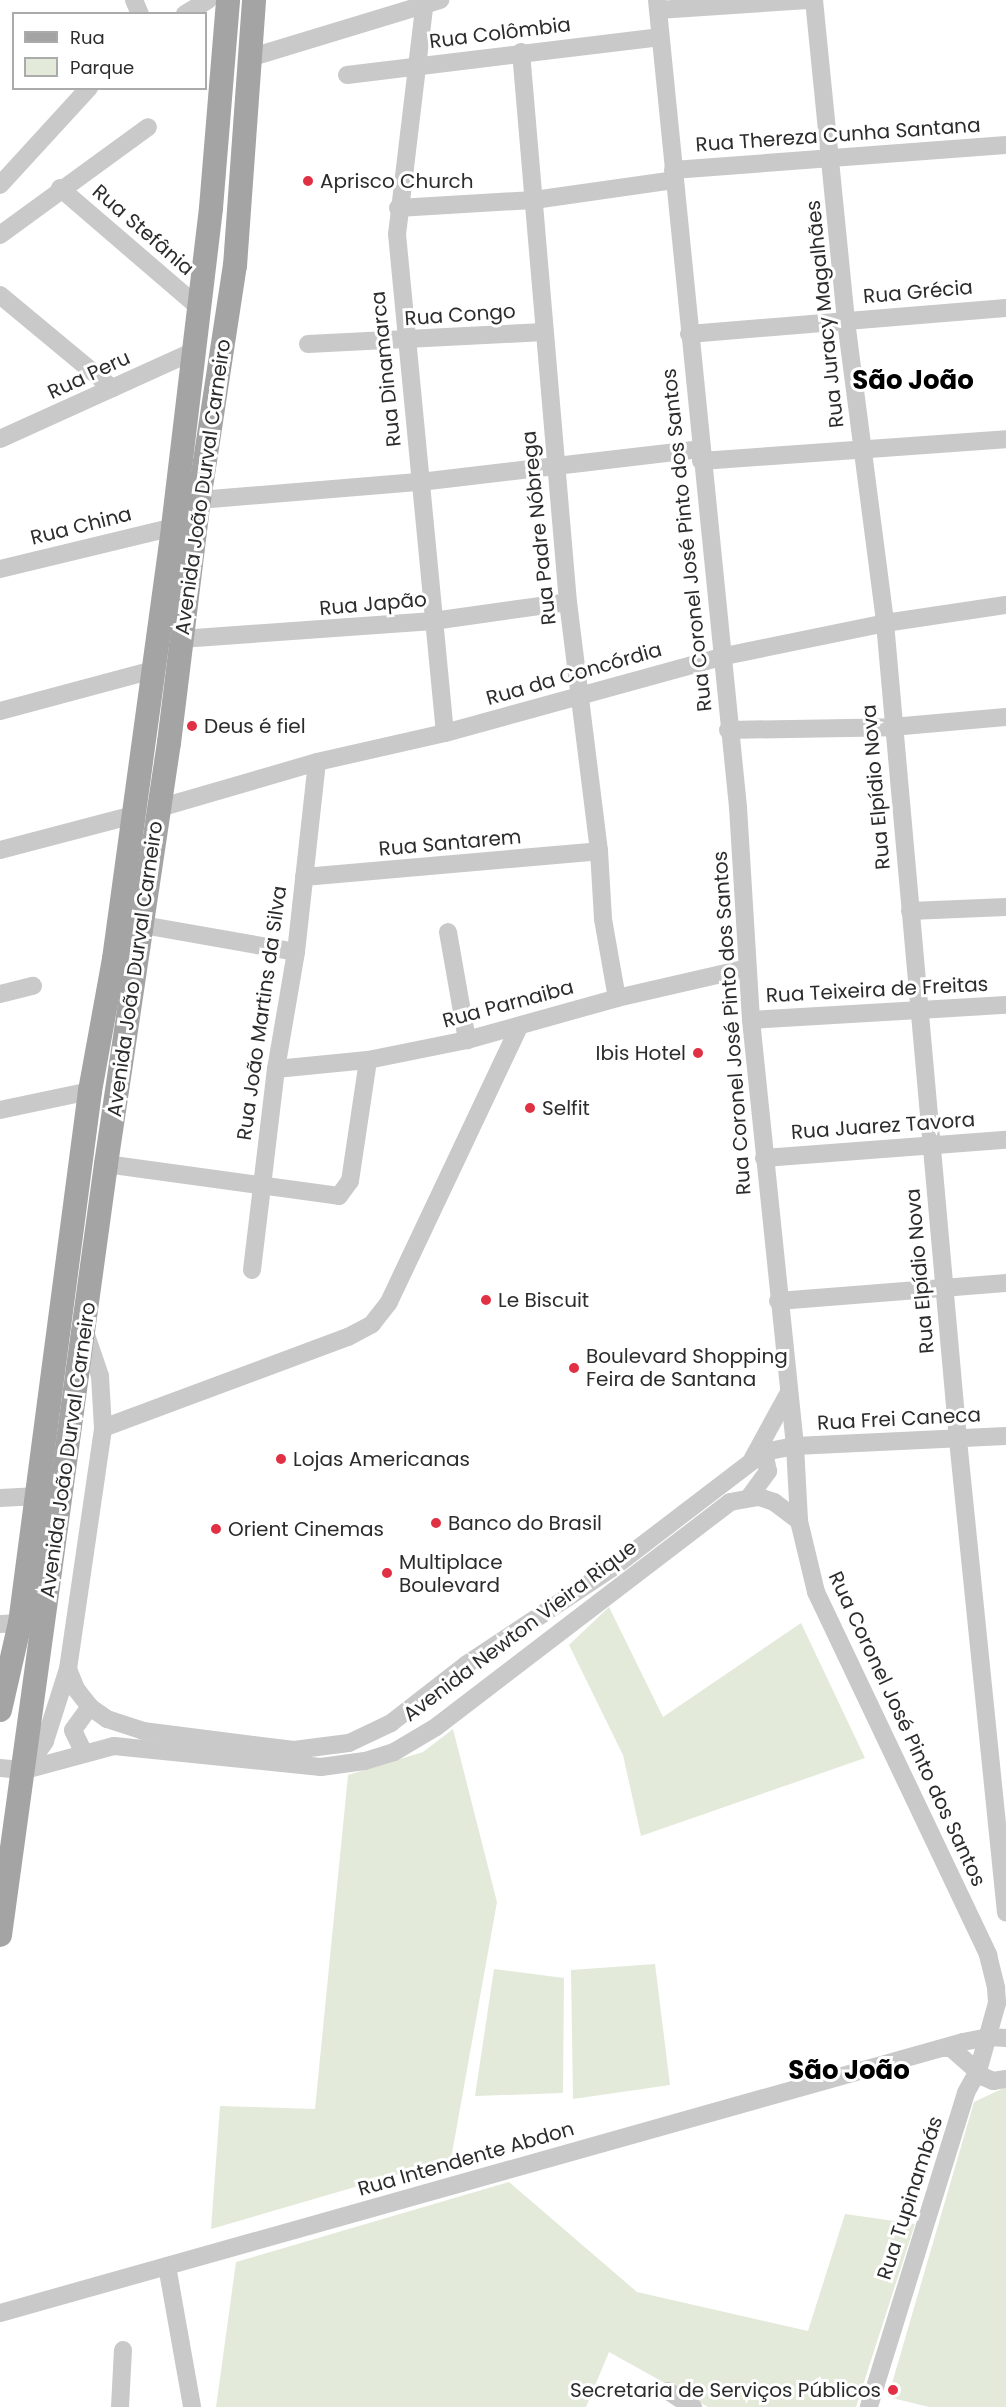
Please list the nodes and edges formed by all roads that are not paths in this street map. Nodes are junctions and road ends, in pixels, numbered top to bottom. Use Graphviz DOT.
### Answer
graph roads {
  1 [pos="208,0"];
  2 [pos="228,0"];
  3 [pos="254,0"];
  4 [pos="808,0"];
  5 [pos="814,0"];
  6 [pos="430,1"];
  7 [pos="658,5"];
  8 [pos="188,12"];
  9 [pos="659,37"];
  10 [pos="521,52"];
  11 [pos="249,58"];
  12 [pos="417,65"];
  13 [pos="347,75"];
  14 [pos="87,90"];
  15 [pos="148,127"];
  16 [pos="1006,145"];
  17 [pos="832,155"];
  18 [pos="673,175"];
  19 [pos="0,185"];
  20 [pos="60,188"];
  21 [pos="534,200"];
  22 [pos="211,208"];
  23 [pos="398,208"];
  24 [pos="236,210"];
  25 [pos="0,235"];
  26 [pos="205,263"];
  27 [pos="235,266"];
  28 [pos="0,294"];
  29 [pos="197,306"];
  30 [pos="1006,308"];
  31 [pos="846,321"];
  32 [pos="544,332"];
  33 [pos="689,334"];
  34 [pos="406,342"];
  35 [pos="308,344"];
  36 [pos="196,350"];
  37 [pos="112,388"];
  38 [pos="1006,439"];
  39 [pos="0,440"];
  40 [pos="861,452"];
  41 [pos="700,455"];
  42 [pos="555,465"];
  43 [pos="420,482"];
  44 [pos="199,500"];
  45 [pos="173,527"];
  46 [pos="0,569"];
  47 [pos="568,602"];
  48 [pos="1006,605"];
  49 [pos="434,621"];
  50 [pos="885,623"];
  51 [pos="181,639"];
  52 [pos="720,657"];
  53 [pos="153,670"];
  54 [pos="579,696"];
  55 [pos="0,711"];
  56 [pos="1006,717"];
  57 [pos="892,727"];
  58 [pos="728,730"];
  59 [pos="445,734"];
  60 [pos="317,762"];
  61 [pos="159,807"];
  62 [pos="133,815"];
  63 [pos="0,850"];
  64 [pos="599,851"];
  65 [pos="304,878"];
  66 [pos="1006,907"];
  67 [pos="910,911"];
  68 [pos="143,925"];
  69 [pos="448,932"];
  70 [pos="296,952"];
  71 [pos="748,968"];
  72 [pos="33,986"];
  73 [pos="0,994"];
  74 [pos="617,998"];
  75 [pos="1006,1005"];
  76 [pos="922,1011"];
  77 [pos="751,1020"];
  78 [pos="519,1028"];
  79 [pos="467,1040"];
  80 [pos="368,1060"];
  81 [pos="276,1069"];
  82 [pos="90,1091"];
  83 [pos="0,1110"];
  84 [pos="1006,1140"];
  85 [pos="931,1145"];
  86 [pos="764,1158"];
  87 [pos="106,1164"];
  88 [pos="260,1184"];
  89 [pos="252,1270"];
  90 [pos="1006,1283"];
  91 [pos="944,1286"];
  92 [pos="778,1301"];
  93 [pos="85,1332"];
  94 [pos="788,1394"];
  95 [pos="103,1428"];
  96 [pos="1006,1436"];
  97 [pos="958,1440"];
  98 [pos="795,1446"];
  99 [pos="759,1455"];
  100 [pos="38,1496"];
  101 [pos="750,1496"];
  102 [pos="0,1498"];
  103 [pos="799,1521"];
  104 [pos="10,1624"];
  105 [pos="471,1662"];
  106 [pos="68,1669"];
  107 [pos="488,1685"];
  108 [pos="90,1707"];
  109 [pos="0,1710"];
  110 [pos="84,1754"];
  111 [pos="0,1768"];
  112 [pos="25,1770"];
  113 [pos="1004,1875"];
  114 [pos="1006,1913"];
  115 [pos="0,1935"];
  116 [pos="997,2003"];
  117 [pos="997,2037"];
  118 [pos="944,2048"];
  119 [pos="978,2071"];
  120 [pos="1006,2079"];
  121 [pos="167,2266"];
  122 [pos="0,2313"];
  123 [pos="123,2350"];
  124 [pos="668,2391"];
  125 [pos="120,2407"];
  126 [pos="192,2407"];
  127 [pos="693,2407"];
  128 [pos="870,2407"];
  1 -- 8 [label="street"];
  2 -- 22 [label="main road, Avenida João Durval Carneiro"];
  3 -- 11 [label="main road, Avenida João Durval Carneiro"];
  4 -- 7 [label="street"];
  5 -- 17 [label="street, Rua Juracy Magalhães"];
  6 -- 11 [label="street"];
  6 -- 12 [label="street, Rua Dinamarca"];
  7 -- 9 [label="street, Rua Coronel José Pinto dos Santos"];
  9 -- 10 [label="street, Rua Colômbia"];
  9 -- 18 [label="street, Rua Coronel José Pinto dos Santos"];
  10 -- 12 [label="street, Rua Colômbia"];
  10 -- 21 [label="street, Rua Padre Nóbrega"];
  11 -- 24 [label="main road, Avenida João Durval Carneiro"];
  12 -- 13 [label="street, Rua Colômbia"];
  12 -- 23 [label="street, Rua Dinamarca"];
  14 -- 19 [label="street"];
  15 -- 20 [label="street"];
  16 -- 17 [label="street, Rua Thereza Cunha Santana"];
  17 -- 18 [label="street, Rua Thereza Cunha Santana"];
  17 -- 31 [label="street, Rua Juracy Magalhães"];
  18 -- 21 [label="street, Rua Thereza Cunha Santana"];
  18 -- 33 [label="street, Rua Coronel José Pinto dos Santos"];
  20 -- 25 [label="street"];
  20 -- 29 [label="street, Rua Stefânia"];
  21 -- 23 [label="street, Rua Thereza Cunha Santana"];
  21 -- 32 [label="street, Rua Padre Nóbrega"];
  22 -- 24 [label="main road"];
  22 -- 26 [label="main road, Avenida João Durval Carneiro"];
  23 -- 34 [label="street, Rua Dinamarca"];
  24 -- 27 [label="main road, Avenida João Durval Carneiro"];
  26 -- 27 [label="main road"];
  26 -- 29 [label="main road, Avenida João Durval Carneiro"];
  27 -- 44 [label="main road, Avenida João Durval Carneiro"];
  28 -- 37 [label="street"];
  29 -- 36 [label="main road, Avenida João Durval Carneiro"];
  30 -- 31 [label="street, Rua Grécia"];
  31 -- 33 [label="street, Rua Grécia"];
  31 -- 40 [label="street, Rua Juracy Magalhães"];
  32 -- 34 [label="street, Rua Congo"];
  32 -- 42 [label="street, Rua Padre Nóbrega"];
  33 -- 41 [label="street, Rua Coronel José Pinto dos Santos"];
  34 -- 35 [label="street, Rua Congo"];
  34 -- 43 [label="street, Rua Dinamarca"];
  36 -- 37 [label="street, Rua Peru"];
  36 -- 45 [label="main road, Avenida João Durval Carneiro"];
  37 -- 39 [label="street, Rua Peru"];
  38 -- 40 [label="street"];
  40 -- 41 [label="street"];
  40 -- 50 [label="street, Rua Juracy Magalhães"];
  41 -- 42 [label="street"];
  41 -- 52 [label="street, Rua Coronel José Pinto dos Santos"];
  42 -- 43 [label="street"];
  42 -- 47 [label="street, Rua Padre Nóbrega"];
  43 -- 44 [label="street"];
  43 -- 49 [label="street, Rua Dinamarca"];
  44 -- 51 [label="main road, Avenida João Durval Carneiro"];
  45 -- 46 [label="street, Rua China"];
  45 -- 53 [label="main road, Avenida João Durval Carneiro"];
  47 -- 49 [label="street, Rua Japão"];
  47 -- 54 [label="street, Rua Padre Nóbrega"];
  48 -- 50 [label="street, Rua da Concórdia"];
  49 -- 51 [label="street, Rua Japão"];
  49 -- 59 [label="street, Rua Dinamarca"];
  50 -- 52 [label="street, Rua da Concórdia"];
  50 -- 57 [label="street, Rua Elpídio Nova"];
  51 -- 61 [label="main road, Avenida João Durval Carneiro"];
  52 -- 54 [label="street, Rua da Concórdia"];
  52 -- 58 [label="street, Rua Coronel José Pinto dos Santos"];
  53 -- 55 [label="street"];
  53 -- 62 [label="main road, Avenida João Durval Carneiro"];
  54 -- 59 [label="street, Rua da Concórdia"];
  54 -- 64 [label="street, Rua Padre Nóbrega"];
  56 -- 57 [label="street"];
  57 -- 58 [label="street"];
  57 -- 67 [label="street, Rua Elpídio Nova"];
  58 -- 71 [label="street, Rua Coronel José Pinto dos Santos"];
  59 -- 60 [label="street, Rua da Concórdia"];
  60 -- 61 [label="street, Rua da Concórdia"];
  60 -- 65 [label="street, Rua João Martins da Silva"];
  61 -- 68 [label="main road, Avenida João Durval Carneiro"];
  62 -- 63 [label="street"];
  62 -- 82 [label="main road, Avenida João Durval Carneiro"];
  64 -- 65 [label="street, Rua Santarem"];
  64 -- 74 [label="street, Rua Padre Nóbrega"];
  65 -- 70 [label="street, Rua João Martins da Silva"];
  66 -- 67 [label="street"];
  67 -- 76 [label="street, Rua Elpídio Nova"];
  68 -- 70 [label="street"];
  68 -- 87 [label="main road, Avenida João Durval Carneiro"];
  69 -- 79 [label="street"];
  70 -- 81 [label="street, Rua João Martins da Silva"];
  71 -- 74 [label="street, Rua Parnaiba"];
  71 -- 77 [label="street, Rua Coronel José Pinto dos Santos"];
  72 -- 73 [label="street"];
  74 -- 78 [label="street, Rua Parnaiba"];
  75 -- 76 [label="street, Rua Teixeira de Freitas"];
  76 -- 77 [label="street, Rua Teixeira de Freitas"];
  76 -- 85 [label="street, Rua Elpídio Nova"];
  77 -- 86 [label="street, Rua Coronel José Pinto dos Santos"];
  78 -- 79 [label="street, Rua Parnaiba"];
  78 -- 95 [label="street"];
  79 -- 80 [label="street, Rua Parnaiba"];
  80 -- 81 [label="street, Rua Parnaiba"];
  80 -- 88 [label="street"];
  81 -- 88 [label="street, Rua João Martins da Silva"];
  82 -- 83 [label="street"];
  82 -- 100 [label="main road, Avenida João Durval Carneiro"];
  84 -- 85 [label="street, Rua Juarez Tavora"];
  85 -- 86 [label="street, Rua Juarez Tavora"];
  85 -- 91 [label="street, Rua Elpídio Nova"];
  86 -- 92 [label="street, Rua Coronel José Pinto dos Santos"];
  87 -- 88 [label="street"];
  87 -- 93 [label="main road, Avenida João Durval Carneiro"];
  88 -- 89 [label="street, Rua João Martins da Silva"];
  90 -- 91 [label="street"];
  91 -- 92 [label="street"];
  91 -- 97 [label="street, Rua Elpídio Nova"];
  92 -- 94 [label="street, Rua Coronel José Pinto dos Santos"];
  93 -- 95 [label="street"];
  93 -- 112 [label="main road, Avenida João Durval Carneiro"];
  94 -- 98 [label="street, Rua Coronel José Pinto dos Santos"];
  94 -- 99 [label="street"];
  95 -- 106 [label="street"];
  96 -- 97 [label="street, Rua Frei Caneca"];
  97 -- 98 [label="street, Rua Frei Caneca"];
  97 -- 113 [label="street, Rua Elpídio Nova"];
  98 -- 99 [label="street, Avenida Newton Vieira Rique"];
  98 -- 103 [label="street, Rua Coronel José Pinto dos Santos"];
  99 -- 101 [label="street"];
  99 -- 105 [label="street, Avenida Newton Vieira Rique"];
  100 -- 102 [label="street"];
  100 -- 104 [label="main road, Avenida João Durval Carneiro"];
  101 -- 103 [label="street"];
  101 -- 107 [label="street, Avenida Newton Vieira Rique"];
  103 -- 116 [label="street, Rua Coronel José Pinto dos Santos"];
  104 -- 109 [label="main road, Avenida João Durval Carneiro"];
  105 -- 107 [label="street"];
  105 -- 108 [label="street, Avenida Newton Vieira Rique"];
  106 -- 108 [label="street, Avenida Newton Vieira Rique"];
  106 -- 112 [label="street"];
  107 -- 110 [label="street, Avenida Newton Vieira Rique"];
  108 -- 110 [label="street"];
  110 -- 112 [label="street, Avenida Newton Vieira Rique"];
  111 -- 112 [label="street, Avenida Newton Vieira Rique"];
  112 -- 115 [label="main road, Avenida João Durval Carneiro"];
  113 -- 114 [label="street, Rua Elpídio Nova"];
  116 -- 117 [label="street, Rua Tupinambás"];
  117 -- 118 [label="street, Rua Intendente Abdon"];
  117 -- 119 [label="street, Rua Tupinambás"];
  118 -- 119 [label="street"];
  118 -- 121 [label="street, Rua Intendente Abdon"];
  119 -- 120 [label="street"];
  119 -- 128 [label="street, Rua Tupinambás"];
  121 -- 122 [label="street, Rua Intendente Abdon"];
  121 -- 126 [label="street"];
  123 -- 125 [label="street"];
  124 -- 127 [label="street"];
}
